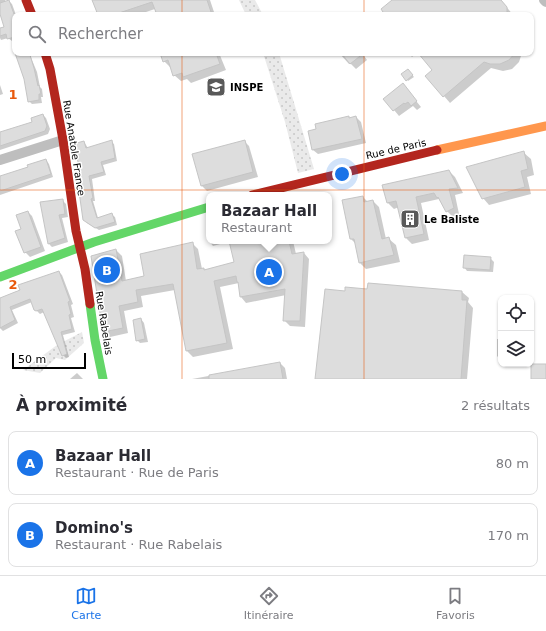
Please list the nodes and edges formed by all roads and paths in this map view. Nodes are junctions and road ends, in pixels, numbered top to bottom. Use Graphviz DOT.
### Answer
graph roads {
  1 [pos="26,0"];
  2 [pos="31,12"];
  3 [pos="46,56"];
  4 [pos="546,126"];
  5 [pos="63,140"];
  6 [pos="0,160"];
  7 [pos="264,192"];
  8 [pos="206,208"];
  9 [pos="80,247"];
  10 [pos="0,277"];
  11 [pos="103,379"];
  1 -- 2 [label="main road"];
  3 -- 5 [label="main road, Rue Anatole France"];
  4 -- 7 [label="main road, Rue de Paris"];
  5 -- 6 [label="street"];
  5 -- 9 [label="main road, Rue Anatole France"];
  8 -- 9 [label="main road"];
  9 -- 10 [label="main road"];
  9 -- 11 [label="main road, Rue Rabelais"];
}
